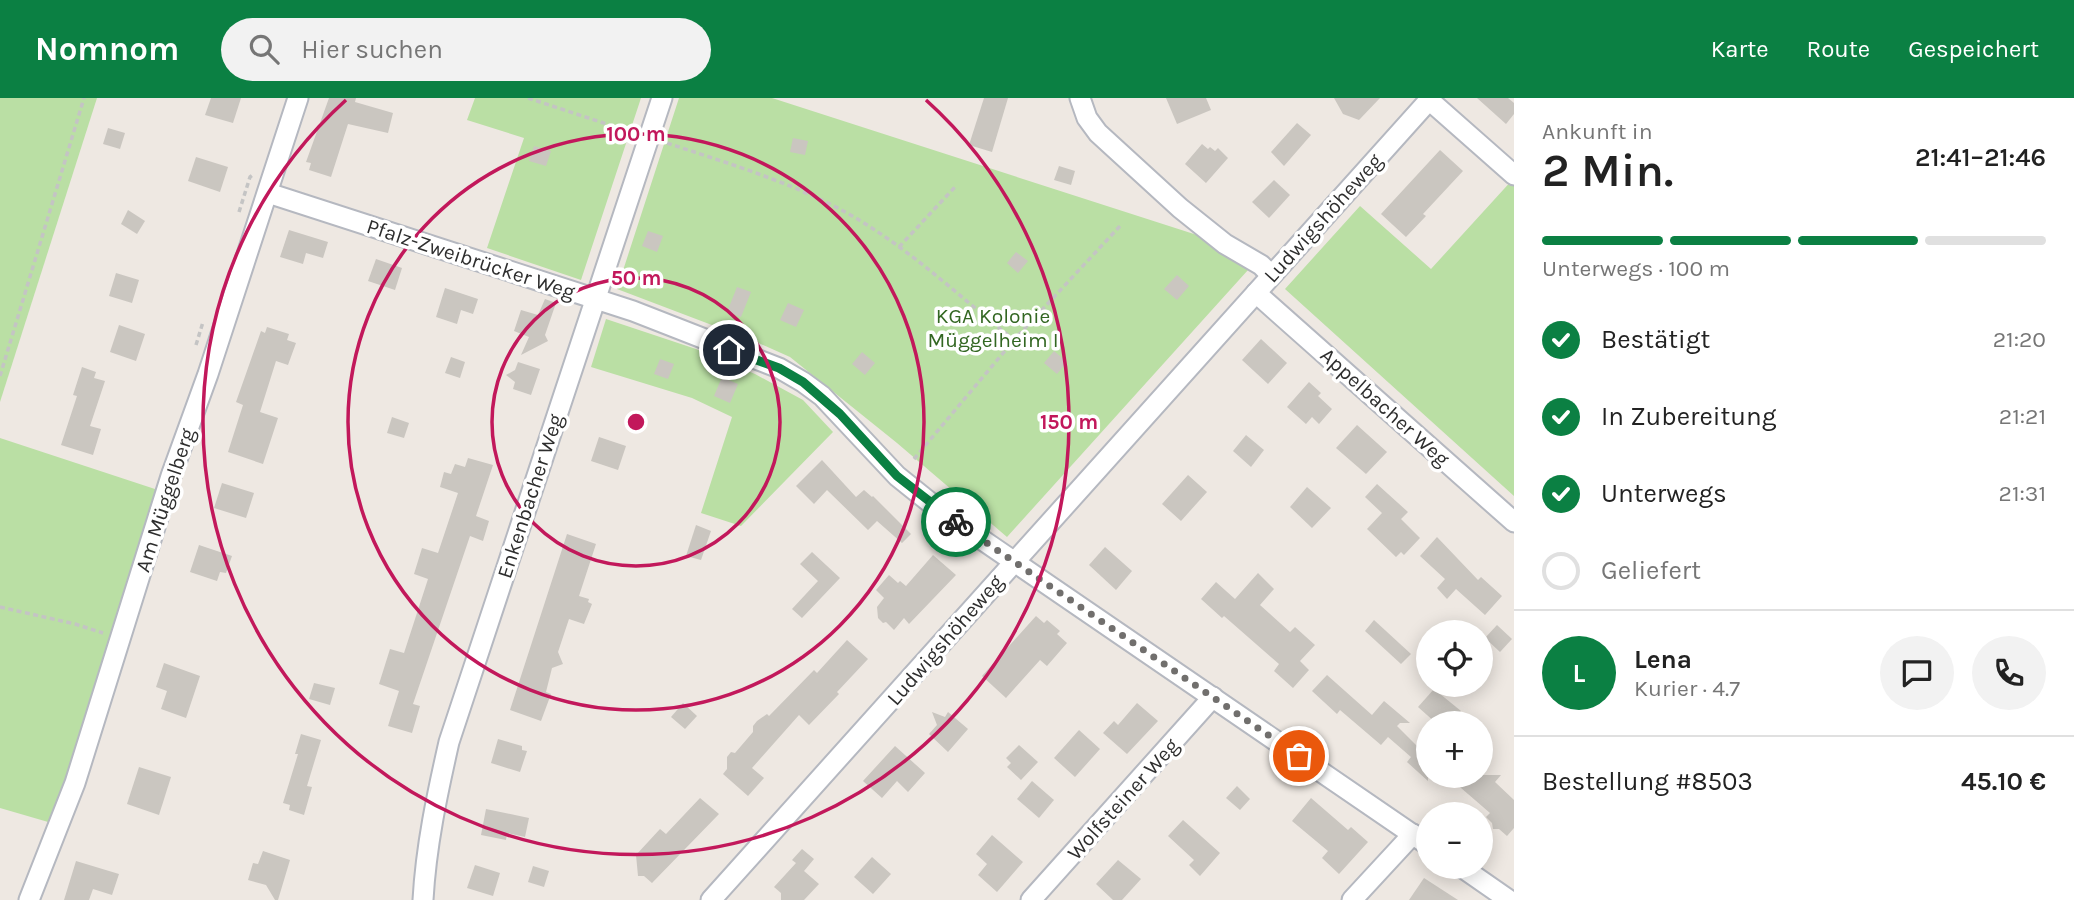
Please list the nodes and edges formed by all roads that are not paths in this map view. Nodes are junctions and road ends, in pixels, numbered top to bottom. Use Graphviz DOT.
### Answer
graph roads {
  1 [pos="298,98"];
  2 [pos="662,98"];
  3 [pos="1080,98"];
  4 [pos="1430,99"];
  5 [pos="1514,175"];
  6 [pos="268,193"];
  7 [pos="1271,275"];
  8 [pos="1256,293"];
  9 [pos="595,299"];
  10 [pos="1514,522"];
  11 [pos="1014,561"];
  12 [pos="1213,697"];
  13 [pos="1416,836"];
  14 [pos="1416,843"];
  15 [pos="1479,879"];
  16 [pos="29,900"];
  17 [pos="423,900"];
  18 [pos="711,900"];
  19 [pos="1031,900"];
  20 [pos="1352,900"];
  21 [pos="1509,900"];
  1 -- 6 [label="street, Am Müggelberg"];
  2 -- 9 [label="street, Enkenbacher Weg"];
  3 -- 7 [label="street"];
  4 -- 5 [label="street"];
  4 -- 7 [label="street, Ludwigshöheweg"];
  6 -- 9 [label="street, Pfalz-Zweibrücker Weg"];
  6 -- 16 [label="street, Am Müggelberg"];
  7 -- 8 [label="street, Ludwigshöheweg"];
  8 -- 10 [label="street, Appelbacher Weg"];
  8 -- 11 [label="street, Ludwigshöheweg"];
  9 -- 11 [label="street, Pfalz-Zweibrücker Weg"];
  9 -- 17 [label="street, Enkenbacher Weg"];
  11 -- 12 [label="street, Pfalz-Zweibrücker Weg"];
  11 -- 18 [label="street, Ludwigshöheweg"];
  12 -- 13 [label="street, Pfalz-Zweibrücker Weg"];
  12 -- 19 [label="street, Wolfsteiner Weg"];
  14 -- 20 [label="street"];
  15 -- 21 [label="street"];
}
